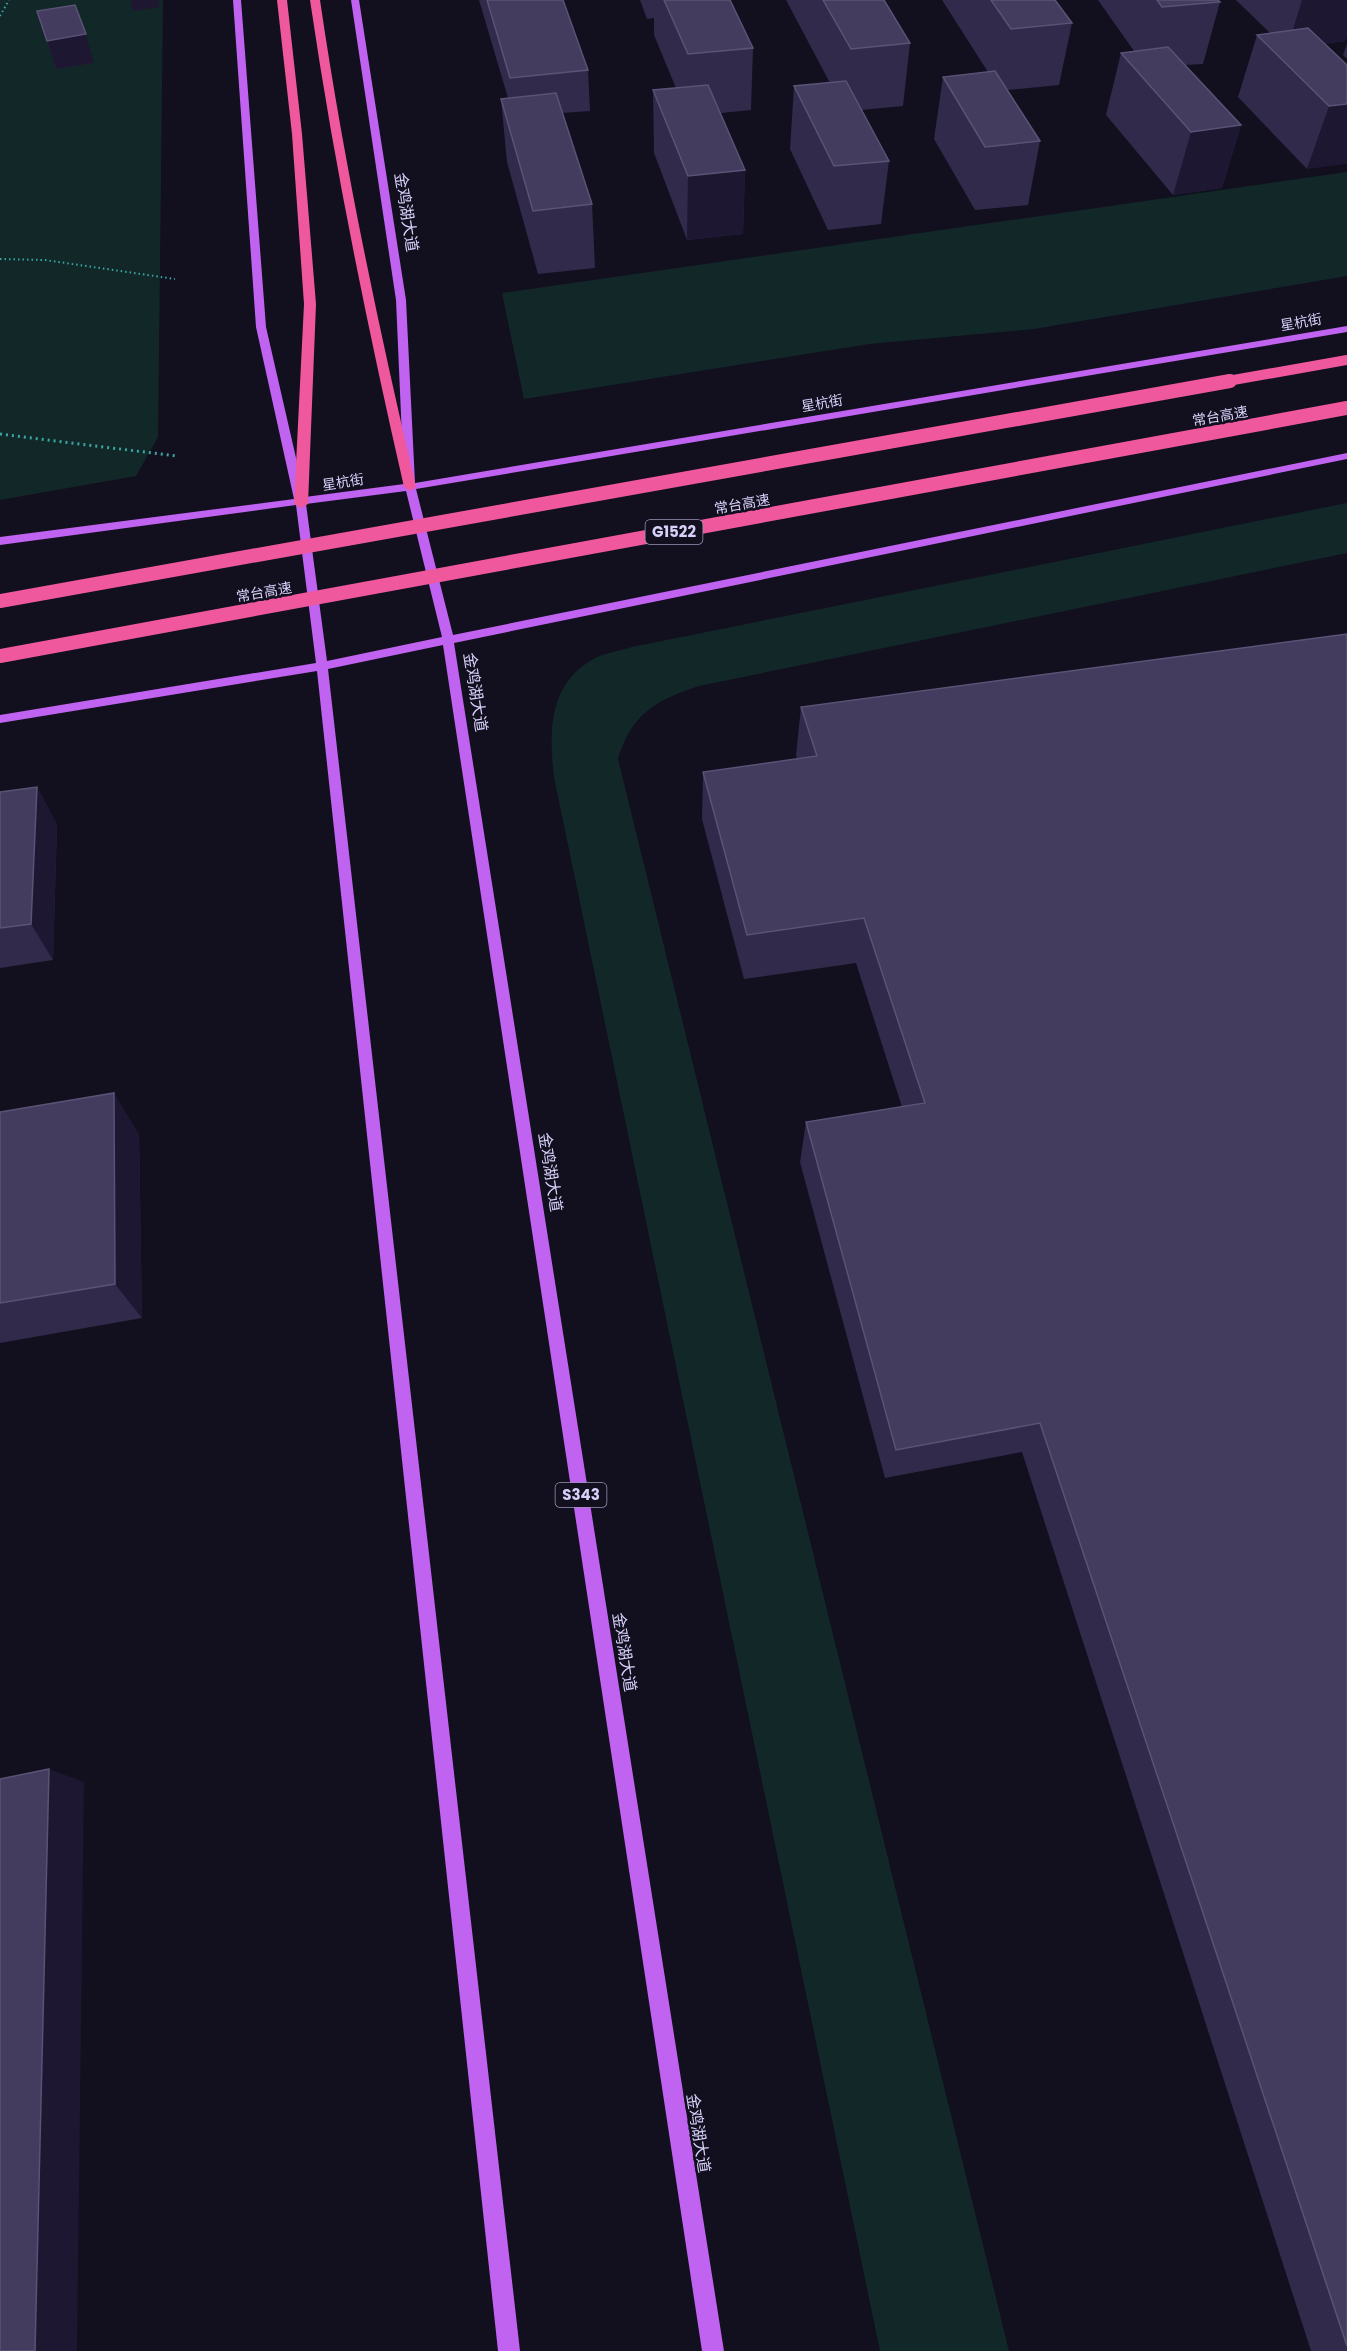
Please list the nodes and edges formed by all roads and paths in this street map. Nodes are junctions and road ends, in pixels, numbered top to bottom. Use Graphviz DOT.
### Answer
graph roads {
  1 [pos="9,0"];
  2 [pos="237,0"];
  3 [pos="282,0"];
  4 [pos="315,0"];
  5 [pos="355,0"];
  6 [pos="0,16"];
  7 [pos="0,260"];
  8 [pos="175,279"];
  9 [pos="1347,329"];
  10 [pos="1347,360"];
  11 [pos="1347,408"];
  12 [pos="0,434"];
  13 [pos="176,456"];
  14 [pos="1347,456"];
  15 [pos="410,487"];
  16 [pos="301,504"];
  17 [pos="0,541"];
  18 [pos="0,601"];
  19 [pos="448,639"];
  20 [pos="0,656"];
  21 [pos="322,666"];
  22 [pos="0,720"];
  23 [pos="509,2351"];
  24 [pos="713,2351"];
  1 -- 6 [label="path"];
  2 -- 16 [label="main road"];
  3 -- 16 [label="highway"];
  4 -- 15 [label="highway"];
  5 -- 15 [label="main road, 金鸡湖大道"];
  7 -- 8 [label="path"];
  9 -- 15 [label="main road, 星杭街"];
  10 -- 18 [label="highway, 常台高速, bridge"];
  11 -- 20 [label="highway, 常台高速 / G1522, bridge"];
  12 -- 13 [label="path"];
  14 -- 19 [label="main road"];
  15 -- 16 [label="main road, 星杭街"];
  15 -- 19 [label="main road, 金鸡湖大道"];
  16 -- 17 [label="main road, 星杭街"];
  16 -- 21 [label="main road"];
  19 -- 21 [label="main road"];
  19 -- 24 [label="main road, 金鸡湖大道 / S343"];
  21 -- 22 [label="main road"];
  21 -- 23 [label="main road"];
}
